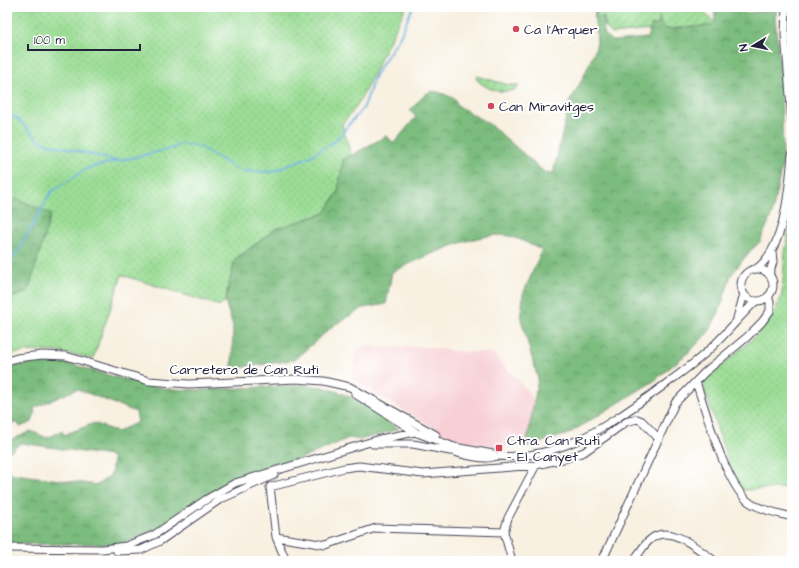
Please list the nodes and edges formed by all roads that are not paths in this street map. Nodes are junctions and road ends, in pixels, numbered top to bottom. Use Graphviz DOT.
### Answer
graph roads {
  1 [pos="786,7"];
  2 [pos="792,120"];
  3 [pos="792,155"];
  4 [pos="772,252"];
  5 [pos="756,269"];
  6 [pos="769,275"];
  7 [pos="744,294"];
  8 [pos="768,296"];
  9 [pos="758,301"];
  10 [pos="764,319"];
  11 [pos="737,320"];
  12 [pos="7,361"];
  13 [pos="696,382"];
  14 [pos="340,386"];
  15 [pos="415,432"];
  16 [pos="659,439"];
  17 [pos="369,444"];
  18 [pos="471,450"];
  19 [pos="453,452"];
  20 [pos="495,456"];
  21 [pos="536,465"];
  22 [pos="283,470"];
  23 [pos="240,481"];
  24 [pos="214,504"];
  25 [pos="190,511"];
  26 [pos="792,517"];
  27 [pos="504,532"];
  28 [pos="276,537"];
  29 [pos="162,540"];
  30 [pos="135,543"];
  31 [pos="7,548"];
  32 [pos="103,549"];
  33 [pos="286,561"];
  34 [pos="512,561"];
  35 [pos="602,561"];
  36 [pos="633,561"];
  37 [pos="715,561"];
  1 -- 2 [label="street"];
  3 -- 4 [label="street"];
  4 -- 5 [label="street"];
  4 -- 6 [label="street"];
  5 -- 6 [label="street"];
  5 -- 7 [label="street"];
  6 -- 8 [label="street"];
  7 -- 9 [label="street"];
  7 -- 11 [label="street, Carretera de Can Ruti"];
  8 -- 9 [label="street"];
  8 -- 10 [label="street"];
  9 -- 10 [label="street"];
  9 -- 11 [label="street, Carretera de Can Ruti"];
  10 -- 13 [label="street"];
  11 -- 20 [label="street, Carretera de Can Ruti"];
  12 -- 14 [label="street, Carretera de Can Ruti"];
  13 -- 16 [label="street"];
  13 -- 26 [label="street"];
  14 -- 15 [label="street, Carretera de Can Ruti"];
  14 -- 18 [label="street, Carretera de Can Ruti"];
  15 -- 17 [label="street"];
  15 -- 18 [label="street, Carretera de Can Ruti"];
  15 -- 19 [label="street, Carretera de Can Ruti"];
  16 -- 21 [label="street"];
  16 -- 35 [label="street"];
  17 -- 19 [label="street"];
  17 -- 22 [label="street"];
  18 -- 20 [label="street, Carretera de Can Ruti"];
  19 -- 20 [label="street, Carretera de Can Ruti"];
  21 -- 27 [label="street"];
  21 -- 28 [label="street"];
  22 -- 23 [label="street"];
  22 -- 24 [label="street"];
  23 -- 24 [label="street"];
  23 -- 25 [label="street"];
  24 -- 29 [label="street"];
  25 -- 29 [label="street"];
  25 -- 30 [label="street"];
  27 -- 28 [label="street"];
  27 -- 34 [label="street"];
  28 -- 33 [label="street"];
  29 -- 30 [label="street"];
  29 -- 32 [label="street"];
  30 -- 32 [label="street"];
  31 -- 32 [label="street"];
  36 -- 37 [label="street"];
}
